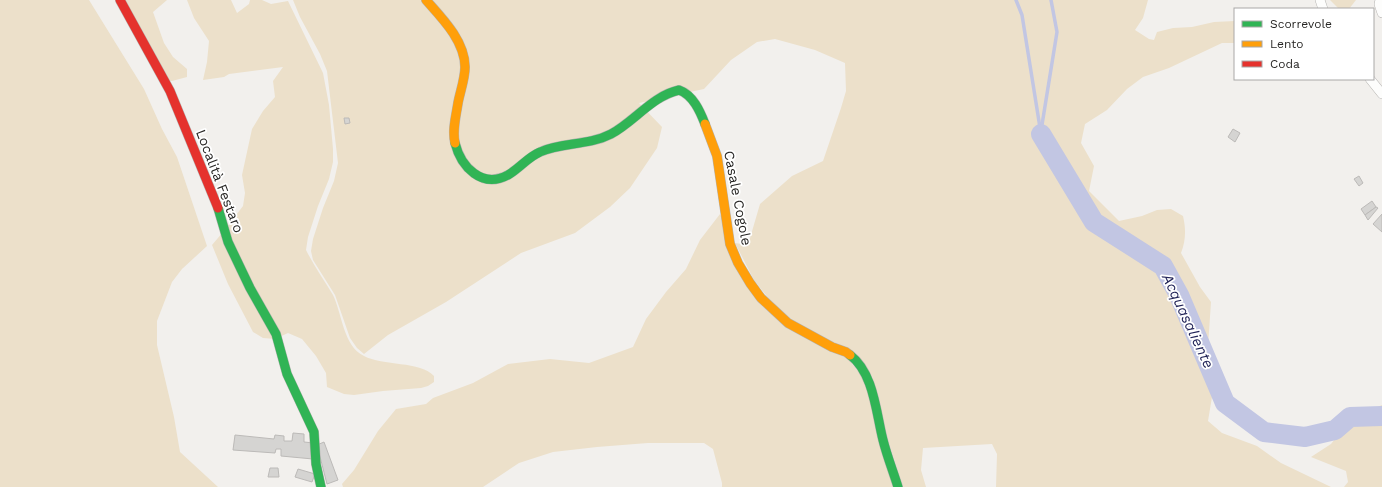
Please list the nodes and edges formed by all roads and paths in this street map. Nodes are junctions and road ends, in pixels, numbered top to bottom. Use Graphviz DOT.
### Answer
graph roads {
  1 [pos="120,0"];
  2 [pos="426,0"];
  3 [pos="1380,0"];
  4 [pos="1382,13"];
  5 [pos="1371,80"];
  6 [pos="1382,94"];
  7 [pos="321,487"];
  8 [pos="898,487"];
  1 -- 7 [label="street, Località Festaro"];
  2 -- 8 [label="street, Casale Cogole"];
  3 -- 4 [label="street"];
  5 -- 6 [label="street"];
}
